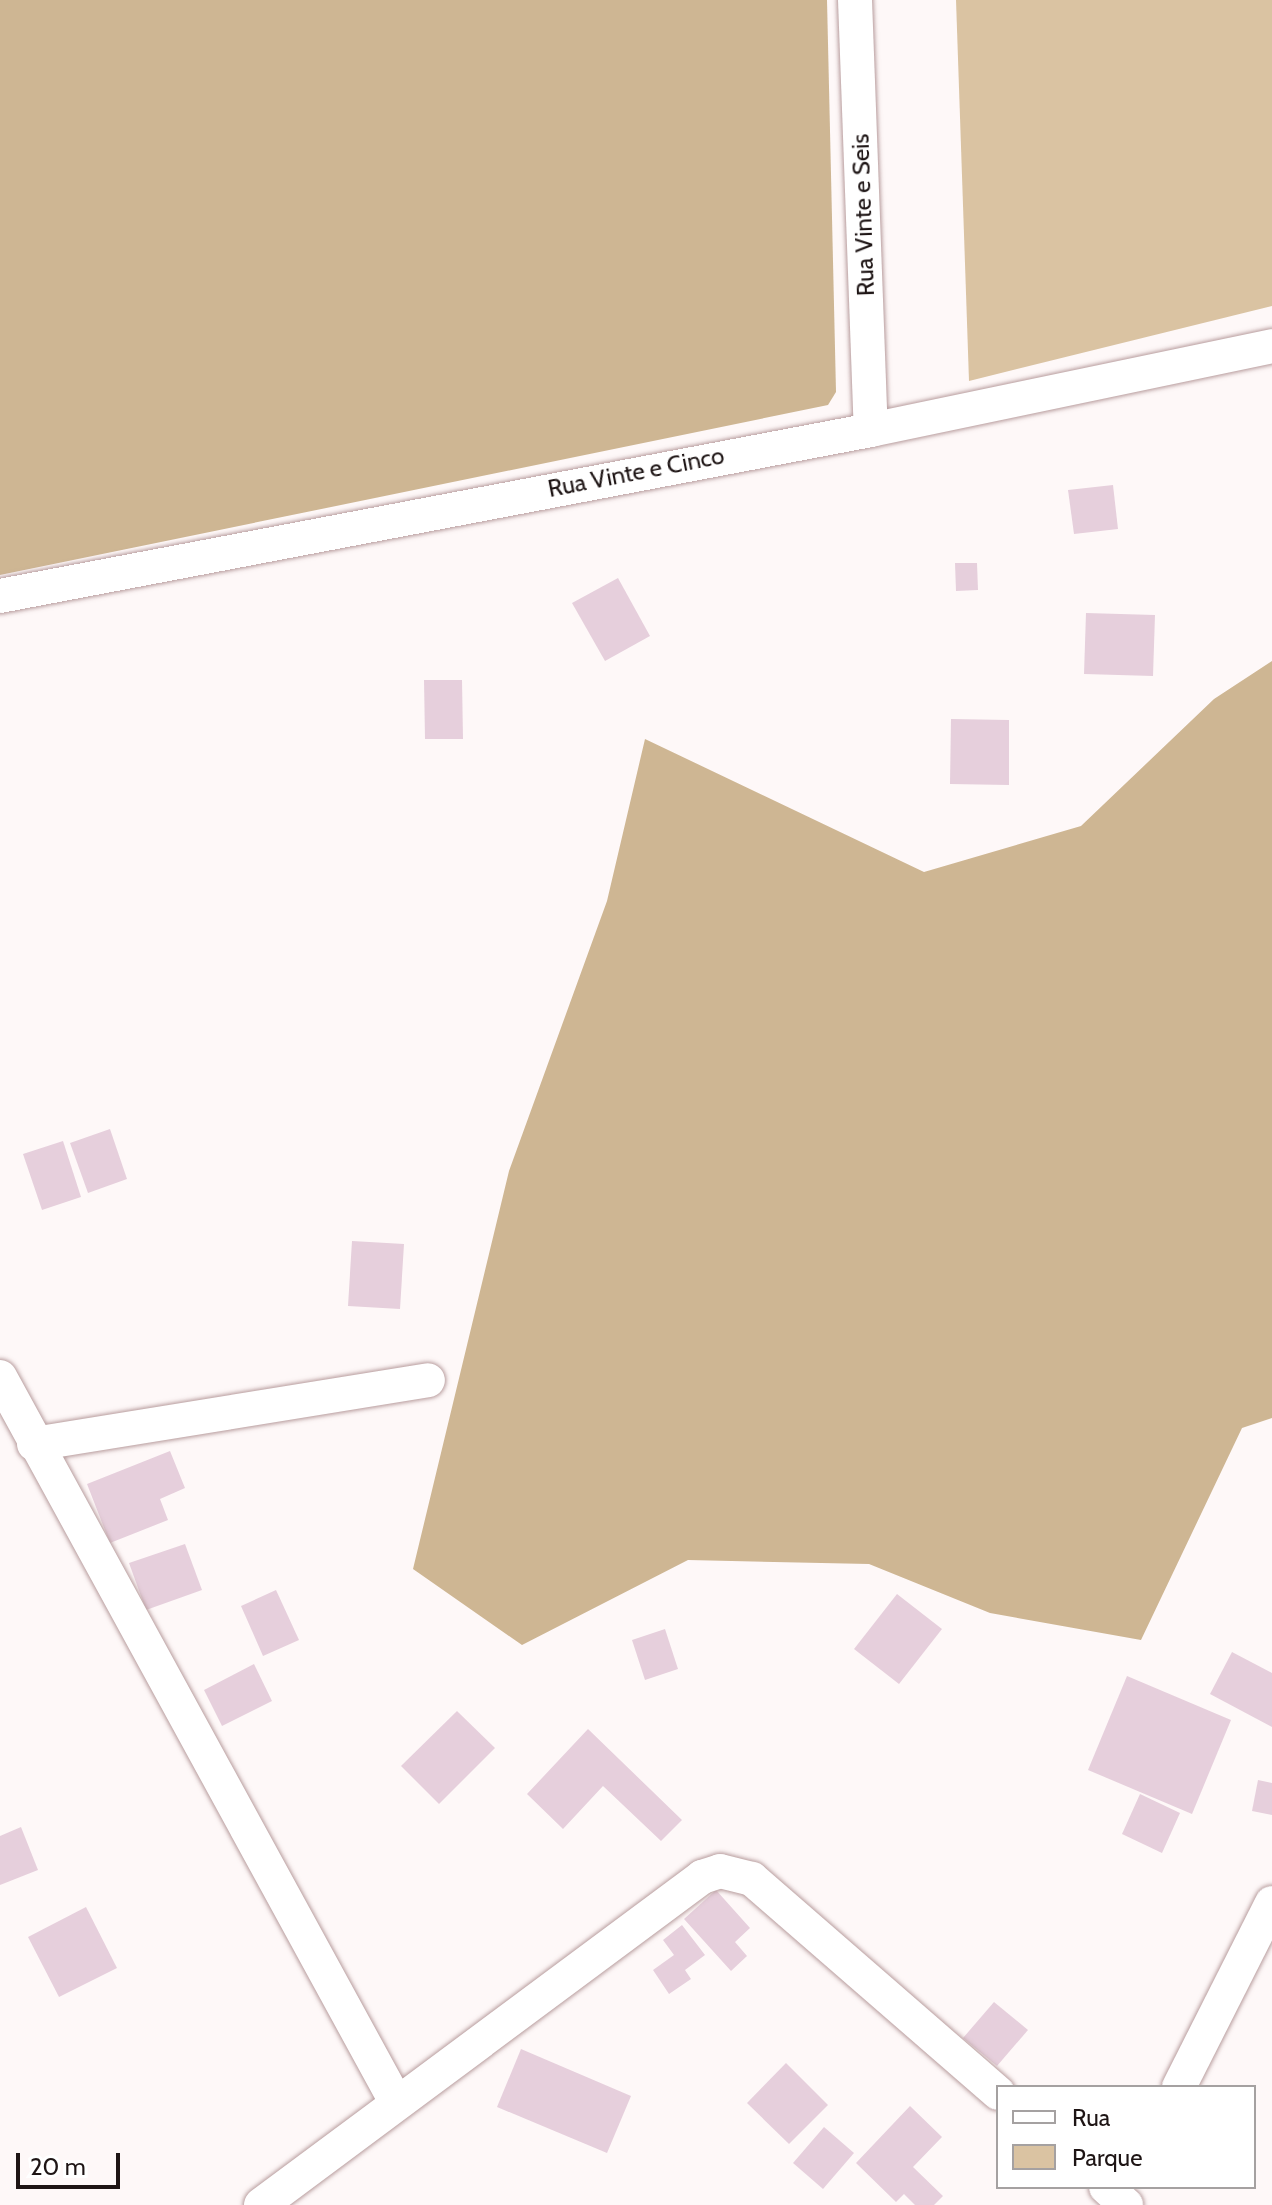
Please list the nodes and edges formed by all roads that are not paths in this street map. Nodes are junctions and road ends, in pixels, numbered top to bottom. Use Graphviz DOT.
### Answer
graph roads {
  1 [pos="855,0"];
  2 [pos="1272,346"];
  3 [pos="871,430"];
  4 [pos="0,596"];
  5 [pos="0,1377"];
  6 [pos="428,1380"];
  7 [pos="34,1444"];
  8 [pos="1272,1903"];
  9 [pos="1180,2085"];
  10 [pos="996,2091"];
  11 [pos="395,2100"];
  12 [pos="261,2205"];
  1 -- 3 [label="street, Rua Vinte e Seis"];
  2 -- 3 [label="street, Rua Vinte e Cinco"];
  3 -- 4 [label="street, Rua Vinte e Cinco"];
  5 -- 7 [label="street"];
  6 -- 7 [label="street"];
  7 -- 11 [label="street"];
  8 -- 9 [label="street"];
  10 -- 11 [label="street"];
  11 -- 12 [label="street"];
}
